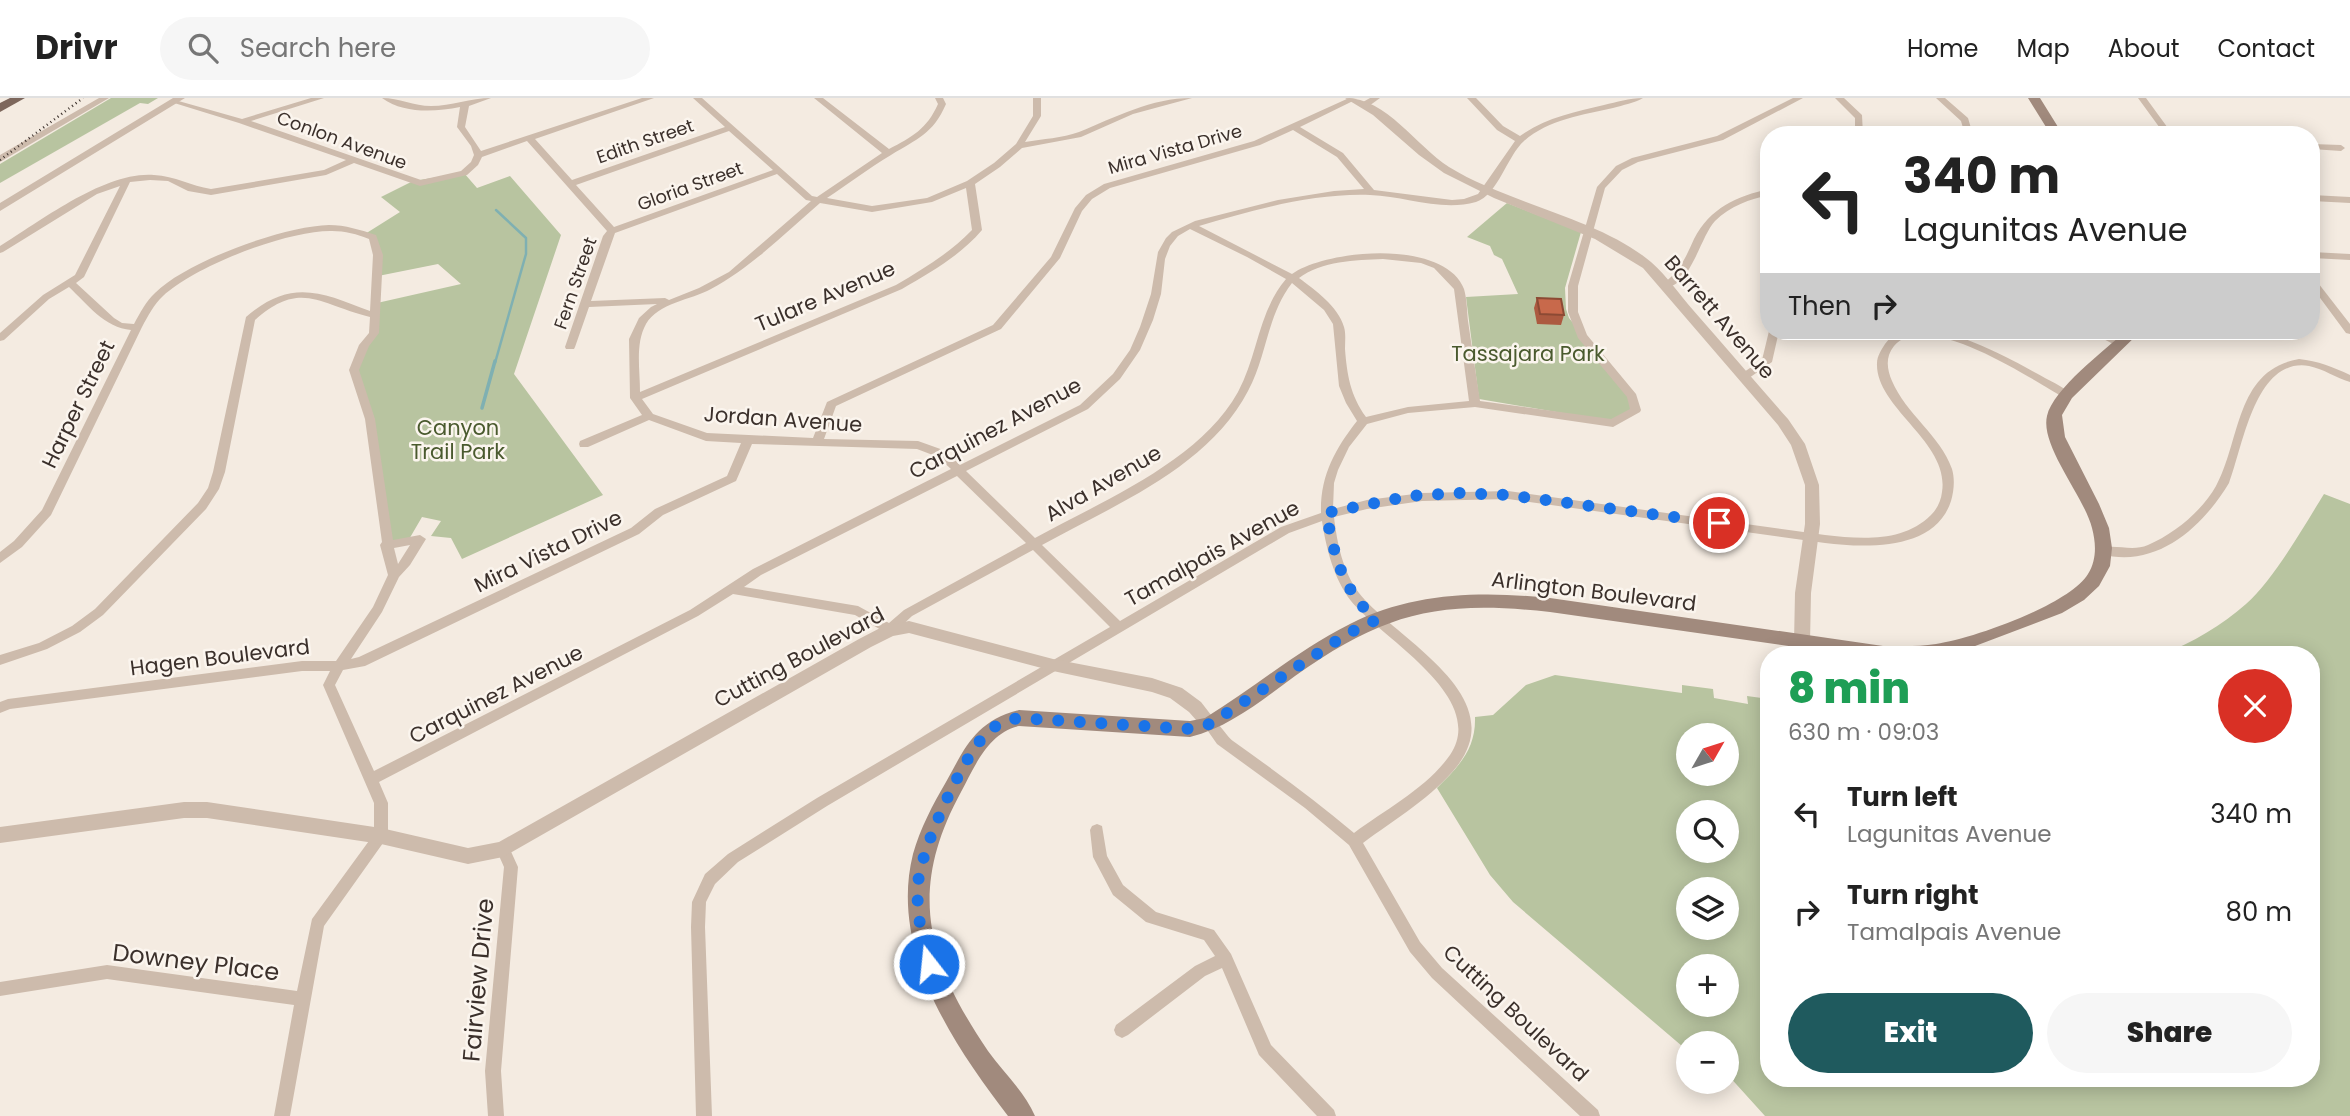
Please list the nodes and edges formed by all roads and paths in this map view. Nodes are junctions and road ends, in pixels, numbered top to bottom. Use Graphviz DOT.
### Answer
graph roads {
  1 [pos="19,98"];
  2 [pos="105,98"];
  3 [pos="320,98"];
  4 [pos="386,98"];
  5 [pos="487,98"];
  6 [pos="650,98"];
  7 [pos="697,98"];
  8 [pos="818,98"];
  9 [pos="939,98"];
  10 [pos="1037,98"];
  11 [pos="1188,98"];
  12 [pos="1471,98"];
  13 [pos="1639,98"];
  14 [pos="1799,98"];
  15 [pos="1839,98"];
  16 [pos="1940,98"];
  17 [pos="2034,98"];
  18 [pos="2142,98"];
  19 [pos="1351,99"];
  20 [pos="177,100"];
  21 [pos="1371,101"];
  22 [pos="465,104"];
  23 [pos="0,108"];
  24 [pos="242,121"];
  25 [pos="1293,126"];
  26 [pos="1858,126"];
  27 [pos="1967,126"];
  28 [pos="2051,126"];
  29 [pos="2162,126"];
  30 [pos="730,128"];
  31 [pos="529,138"];
  32 [pos="1520,141"];
  33 [pos="1019,146"];
  34 [pos="2320,147"];
  35 [pos="2341,148"];
  36 [pos="888,153"];
  37 [pos="478,155"];
  38 [pos="0,159"];
  39 [pos="352,161"];
  40 [pos="778,171"];
  41 [pos="127,180"];
  42 [pos="970,183"];
  43 [pos="570,184"];
  44 [pos="1487,190"];
  45 [pos="1371,192"];
  46 [pos="1760,195"];
  47 [pos="2320,198"];
  48 [pos="2350,200"];
  49 [pos="817,201"];
  50 [pos="0,208"];
  51 [pos="1191,226"];
  52 [pos="1589,230"];
  53 [pos="612,231"];
  54 [pos="0,250"];
  55 [pos="2320,255"];
  56 [pos="2350,257"];
  57 [pos="1291,278"];
  58 [pos="71,284"];
  59 [pos="1667,285"];
  60 [pos="2320,291"];
  61 [pos="670,301"];
  62 [pos="585,304"];
  63 [pos="376,314"];
  64 [pos="2346,320"];
  65 [pos="137,327"];
  66 [pos="2350,331"];
  67 [pos="0,338"];
  68 [pos="1772,340"];
  69 [pos="1895,340"];
  70 [pos="1959,340"];
  71 [pos="2112,340"];
  72 [pos="2124,340"];
  73 [pos="2120,344"];
  74 [pos="570,347"];
  75 [pos="1745,376"];
  76 [pos="2350,379"];
  77 [pos="2067,395"];
  78 [pos="635,398"];
  79 [pos="1475,404"];
  80 [pos="649,416"];
  81 [pos="1363,421"];
  82 [pos="748,440"];
  83 [pos="817,442"];
  84 [pos="584,444"];
  85 [pos="960,470"];
  86 [pos="1326,513"];
  87 [pos="1812,536"];
  88 [pos="386,545"];
  89 [pos="1034,545"];
  90 [pos="2105,551"];
  91 [pos="0,559"];
  92 [pos="394,575"];
  93 [pos="731,589"];
  94 [pos="1376,620"];
  95 [pos="1118,627"];
  96 [pos="890,630"];
  97 [pos="1802,642"];
  98 [pos="1831,646"];
  99 [pos="1963,646"];
  100 [pos="0,660"];
  101 [pos="1053,665"];
  102 [pos="339,666"];
  103 [pos="3,705"];
  104 [pos="1210,724"];
  105 [pos="372,779"];
  106 [pos="1097,830"];
  107 [pos="0,835"];
  108 [pos="381,836"];
  109 [pos="1354,841"];
  110 [pos="503,849"];
  111 [pos="1226,958"];
  112 [pos="0,989"];
  113 [pos="304,999"];
  114 [pos="1122,1030"];
  115 [pos="282,1116"];
  116 [pos="496,1116"];
  117 [pos="704,1116"];
  118 [pos="1023,1116"];
  119 [pos="1328,1116"];
  120 [pos="1592,1116"];
  1 -- 23 [label="main road"];
  2 -- 38 [label="street"];
  3 -- 24 [label="street"];
  4 -- 22 [label="street"];
  5 -- 22 [label="street"];
  6 -- 31 [label="street"];
  7 -- 30 [label="street"];
  8 -- 36 [label="street"];
  9 -- 36 [label="street"];
  10 -- 33 [label="street"];
  11 -- 33 [label="street"];
  12 -- 32 [label="street"];
  13 -- 32 [label="street"];
  14 -- 52 [label="street"];
  15 -- 26 [label="street"];
  16 -- 27 [label="street"];
  17 -- 28 [label="main road"];
  18 -- 29 [label="street"];
  19 -- 21 [label="street, Barrett Avenue"];
  19 -- 25 [label="street, Mira Vista Drive"];
  20 -- 24 [label="street, Conlon Avenue"];
  20 -- 50 [label="street"];
  21 -- 44 [label="street, Barrett Avenue"];
  22 -- 37 [label="street"];
  24 -- 39 [label="street, Conlon Avenue"];
  25 -- 45 [label="street"];
  25 -- 83 [label="street, Mira Vista Drive"];
  30 -- 40 [label="street"];
  30 -- 43 [label="street, Edith Street"];
  31 -- 37 [label="street"];
  31 -- 43 [label="street, Fern Street"];
  32 -- 44 [label="street"];
  33 -- 42 [label="street"];
  34 -- 35 [label="street"];
  36 -- 49 [label="street"];
  37 -- 39 [label="street, Conlon Avenue"];
  39 -- 41 [label="street"];
  40 -- 49 [label="street"];
  40 -- 53 [label="street, Gloria Street"];
  41 -- 54 [label="street"];
  41 -- 58 [label="street"];
  42 -- 49 [label="street"];
  42 -- 78 [label="street, Tulare Avenue"];
  43 -- 53 [label="street, Fern Street"];
  44 -- 45 [label="street, Carquinez Avenue"];
  44 -- 52 [label="street, Barrett Avenue"];
  45 -- 51 [label="street, Carquinez Avenue"];
  46 -- 59 [label="street"];
  47 -- 48 [label="street"];
  49 -- 61 [label="street"];
  51 -- 57 [label="street"];
  51 -- 85 [label="street, Carquinez Avenue"];
  52 -- 59 [label="street, Barrett Avenue"];
  52 -- 79 [label="street"];
  53 -- 62 [label="street, Fern Street"];
  55 -- 56 [label="street"];
  57 -- 79 [label="street"];
  57 -- 81 [label="street"];
  57 -- 89 [label="street, Alva Avenue"];
  58 -- 65 [label="street, Harper Street"];
  58 -- 67 [label="street"];
  59 -- 75 [label="street, Barrett Avenue"];
  60 -- 64 [label="street"];
  61 -- 62 [label="street"];
  61 -- 78 [label="street"];
  62 -- 74 [label="street, Fern Street"];
  63 -- 65 [label="street"];
  63 -- 88 [label="street"];
  63 -- 100 [label="street"];
  64 -- 66 [label="street"];
  65 -- 91 [label="street, Harper Street"];
  68 -- 75 [label="street"];
  69 -- 87 [label="street, Tamalpais Avenue"];
  70 -- 77 [label="street, Tamalpais Avenue"];
  71 -- 73 [label="street"];
  72 -- 73 [label="main road"];
  73 -- 77 [label="main road"];
  75 -- 87 [label="street, Barrett Avenue"];
  76 -- 90 [label="street"];
  77 -- 90 [label="main road"];
  78 -- 80 [label="street"];
  79 -- 81 [label="street"];
  80 -- 82 [label="street, Jordan Avenue"];
  80 -- 84 [label="street"];
  81 -- 86 [label="street"];
  82 -- 83 [label="street, Jordan Avenue"];
  82 -- 102 [label="street, Mira Vista Drive"];
  83 -- 85 [label="street, Jordan Avenue"];
  85 -- 89 [label="street, Jordan Avenue"];
  85 -- 93 [label="street, Carquinez Avenue"];
  86 -- 87 [label="street, Tamalpais Avenue"];
  86 -- 94 [label="street"];
  86 -- 95 [label="street, Tamalpais Avenue"];
  87 -- 97 [label="street, Barrett Avenue"];
  88 -- 92 [label="street"];
  88 -- 92 [label="street"];
  89 -- 95 [label="street, Jordan Avenue"];
  89 -- 96 [label="street, Alva Avenue"];
  90 -- 99 [label="main road, Arlington Boulevard"];
  92 -- 102 [label="street"];
  93 -- 96 [label="street"];
  93 -- 105 [label="street, Carquinez Avenue"];
  94 -- 97 [label="main road, Arlington Boulevard"];
  94 -- 104 [label="main road, Arlington Boulevard"];
  94 -- 109 [label="street"];
  95 -- 101 [label="street, Tamalpais Avenue"];
  96 -- 101 [label="street, Cutting Boulevard"];
  96 -- 110 [label="street, Cutting Boulevard"];
  97 -- 98 [label="main road, Arlington Boulevard"];
  101 -- 104 [label="street, Cutting Boulevard"];
  101 -- 117 [label="street, Tamalpais Avenue"];
  102 -- 103 [label="street, Hagen Boulevard"];
  102 -- 105 [label="street, Hagen Boulevard"];
  104 -- 109 [label="street, Cutting Boulevard"];
  104 -- 118 [label="main road, Arlington Boulevard"];
  105 -- 108 [label="street, Hagen Boulevard"];
  106 -- 111 [label="street"];
  107 -- 108 [label="street, Cutting Boulevard"];
  108 -- 110 [label="street, Cutting Boulevard"];
  108 -- 113 [label="street"];
  109 -- 120 [label="street, Cutting Boulevard"];
  110 -- 116 [label="street, Fairview Drive"];
  111 -- 114 [label="street"];
  111 -- 119 [label="street"];
  112 -- 113 [label="street, Downey Place"];
  113 -- 115 [label="street"];
}
